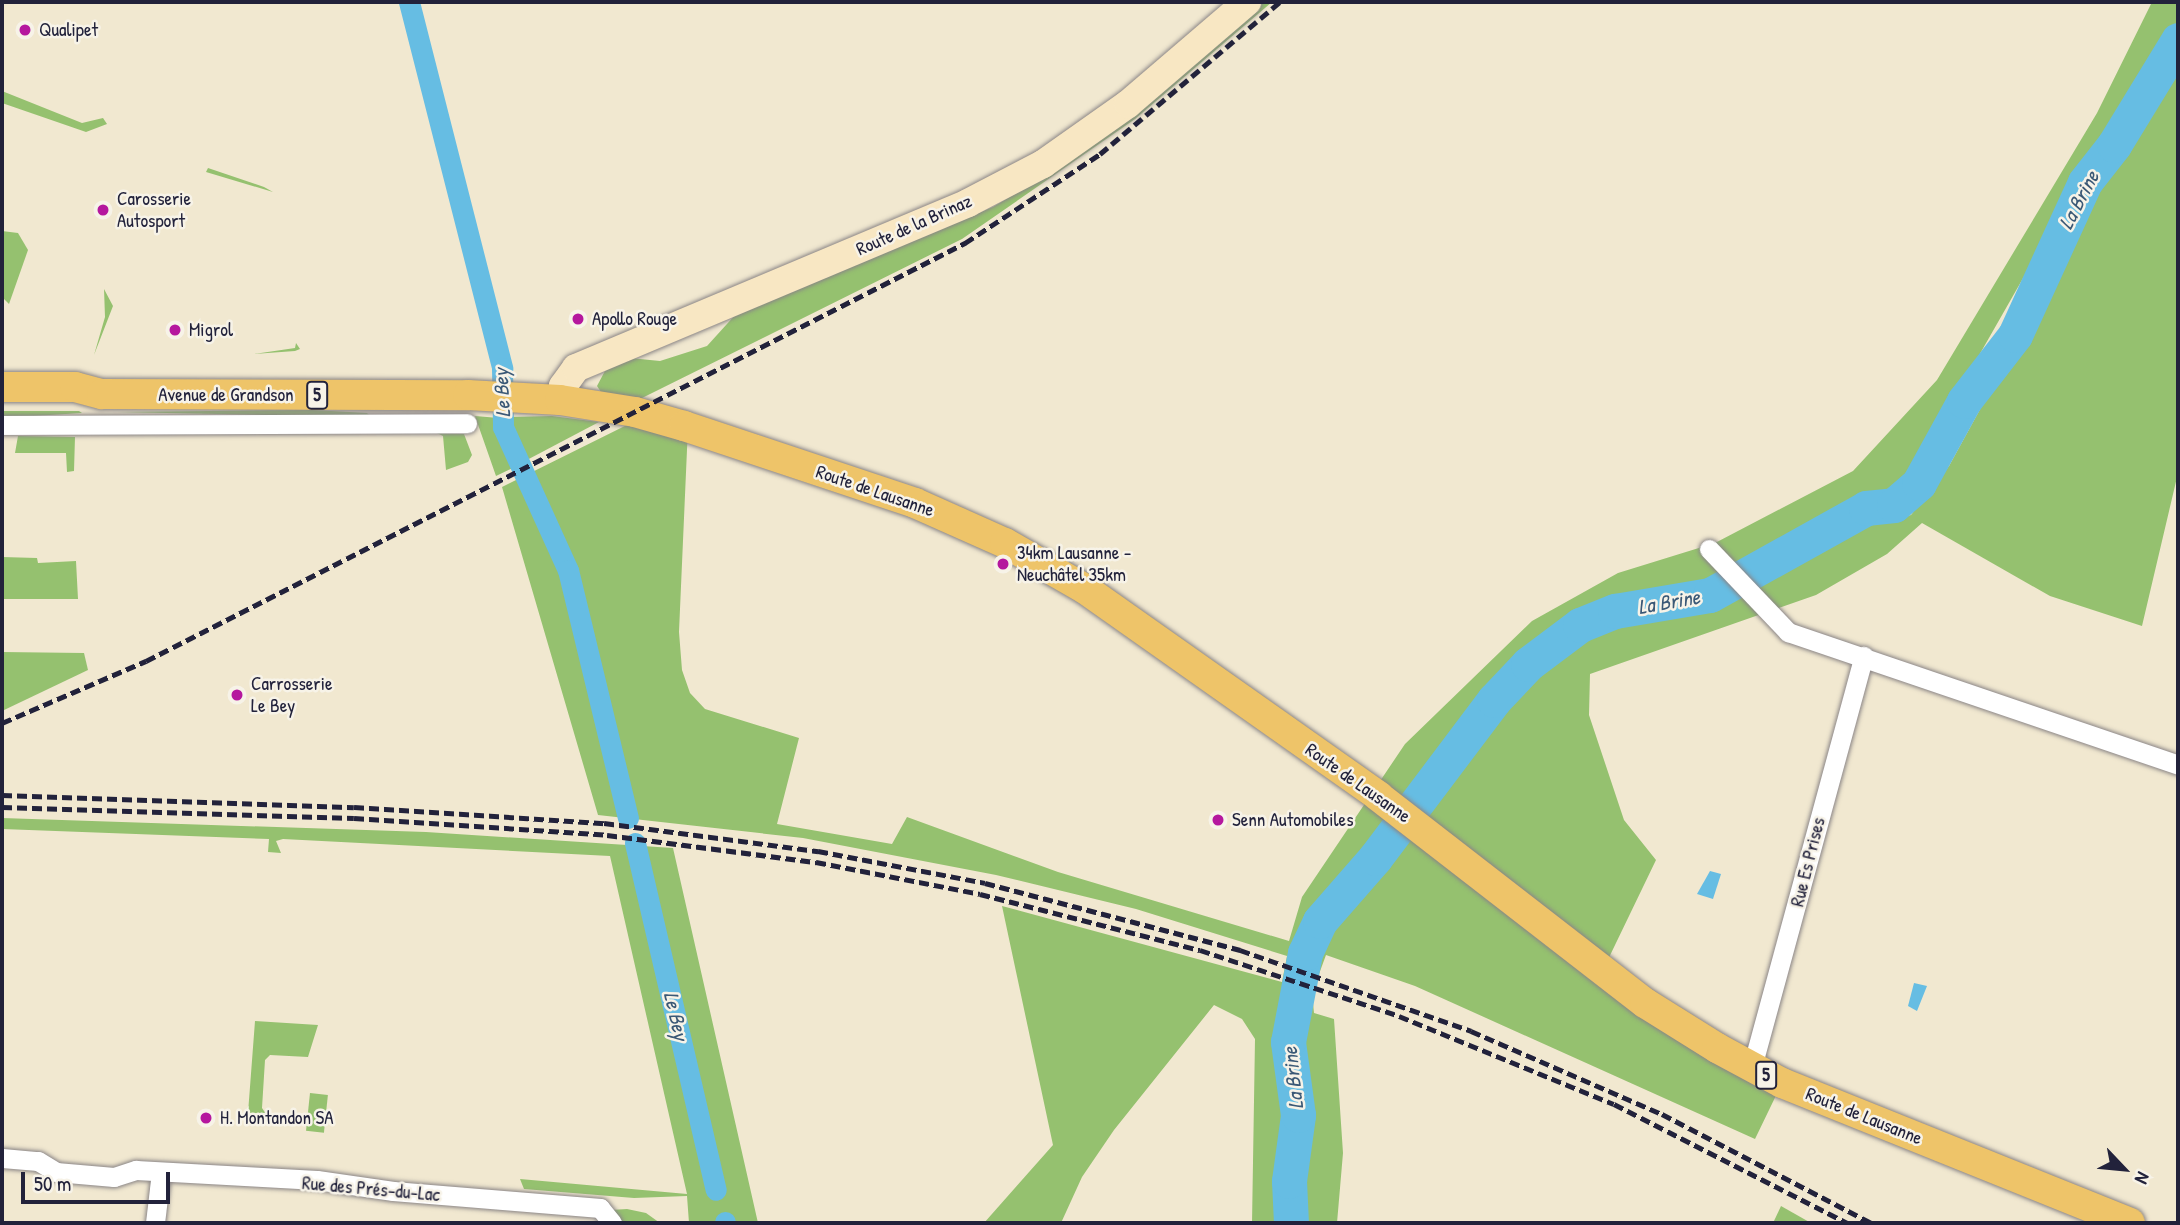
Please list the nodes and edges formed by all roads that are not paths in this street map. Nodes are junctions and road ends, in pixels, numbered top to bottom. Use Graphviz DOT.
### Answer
graph roads {
  1 [pos="1247,2"];
  2 [pos="2,387"];
  3 [pos="102,394"];
  4 [pos="546,399"];
  5 [pos="2,404"];
  6 [pos="467,409"];
  7 [pos="2,425"];
  8 [pos="1709,549"];
  9 [pos="1864,656"];
  10 [pos="2178,765"];
  11 [pos="1752,1067"];
  12 [pos="2,1158"];
  13 [pos="161,1172"];
  14 [pos="155,1223"];
  15 [pos="612,1223"];
  16 [pos="2130,1223"];
  1 -- 4 [label="street, Route de la Brinaz"];
  2 -- 3 [label="main road, Avenue de Grandson / 5"];
  3 -- 5 [label="main road, Avenue de Grandson / 5"];
  3 -- 6 [label="main road, Avenue de Grandson / 5"];
  4 -- 6 [label="main road, Avenue de Grandson / 5"];
  4 -- 11 [label="main road, Route de Lausanne / 5"];
  6 -- 7 [label="street"];
  8 -- 9 [label="street"];
  9 -- 10 [label="street"];
  9 -- 11 [label="street, Rue Es Prises"];
  11 -- 16 [label="main road, Route de Lausanne / 5"];
  12 -- 13 [label="street, Rue des Prés-du-Lac"];
  13 -- 14 [label="street"];
  13 -- 15 [label="street, Rue des Prés-du-Lac"];
}
